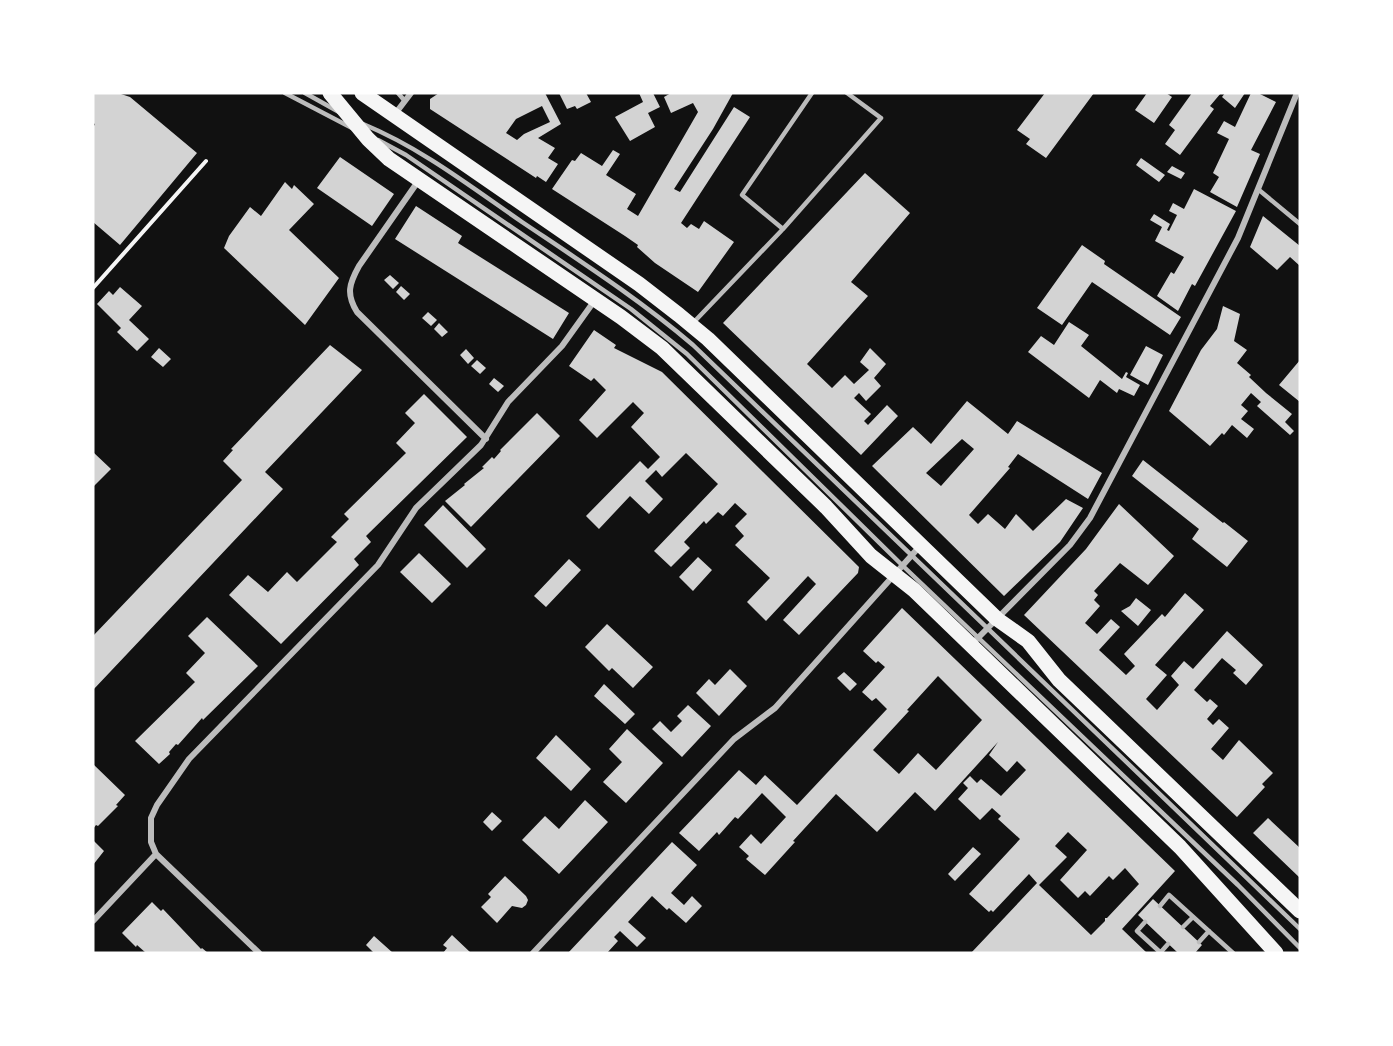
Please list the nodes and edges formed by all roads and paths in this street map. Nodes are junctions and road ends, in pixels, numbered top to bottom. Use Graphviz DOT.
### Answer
graph roads {
  1 [pos="285,93"];
  2 [pos="305,93"];
  3 [pos="330,93"];
  4 [pos="362,93"];
  5 [pos="398,93"];
  6 [pos="411,93"];
  7 [pos="812,93"];
  8 [pos="848,93"];
  9 [pos="1297,93"];
  10 [pos="404,100"];
  11 [pos="393,115"];
  12 [pos="349,117"];
  13 [pos="363,134"];
  14 [pos="206,161"];
  15 [pos="419,180"];
  16 [pos="1259,190"];
  17 [pos="1300,224"];
  18 [pos="783,230"];
  19 [pos="93,288"];
  20 [pos="596,300"];
  21 [pos="691,325"];
  22 [pos="486,439"];
  23 [pos="916,551"];
  24 [pos="898,570"];
  25 [pos="992,624"];
  26 [pos="975,642"];
  27 [pos="156,854"];
  28 [pos="1160,906"];
  29 [pos="1300,911"];
  30 [pos="1193,917"];
  31 [pos="93,921"];
  32 [pos="1145,922"];
  33 [pos="1184,927"];
  34 [pos="1300,929"];
  35 [pos="1209,931"];
  36 [pos="1199,942"];
  37 [pos="1168,944"];
  38 [pos="1300,948"];
  39 [pos="1271,951"];
  40 [pos="259,953"];
  41 [pos="534,953"];
  42 [pos="1160,953"];
  43 [pos="1233,953"];
  1 -- 13 [label="lane"];
  2 -- 12 [label="lane"];
  3 -- 12 [label="main road"];
  4 -- 11 [label="main road"];
  5 -- 10 [label="lane"];
  6 -- 10 [label="street"];
  7 -- 18 [label="lane"];
  8 -- 18 [label="lane"];
  9 -- 16 [label="street"];
  10 -- 11 [label="street"];
  11 -- 21 [label="main road"];
  12 -- 13 [label="main road"];
  12 -- 23 [label="lane"];
  13 -- 15 [label="main road"];
  13 -- 24 [label="lane"];
  14 -- 19 [label="path"];
  15 -- 20 [label="main road"];
  15 -- 22 [label="street"];
  16 -- 17 [label="lane"];
  16 -- 25 [label="street"];
  18 -- 21 [label="lane"];
  20 -- 22 [label="street"];
  20 -- 24 [label="main road"];
  21 -- 23 [label="main road"];
  22 -- 27 [label="street"];
  23 -- 24 [label="street"];
  23 -- 25 [label="main road"];
  24 -- 26 [label="main road"];
  24 -- 41 [label="street"];
  25 -- 26 [label="street"];
  25 -- 29 [label="main road"];
  25 -- 34 [label="lane"];
  26 -- 38 [label="lane"];
  26 -- 39 [label="main road"];
  27 -- 31 [label="street"];
  27 -- 40 [label="street"];
  28 -- 30 [label="lane"];
  30 -- 33 [label="lane"];
  30 -- 35 [label="lane"];
  32 -- 42 [label="lane"];
  35 -- 36 [label="lane"];
  35 -- 43 [label="lane"];
  37 -- 42 [label="lane"];
}
